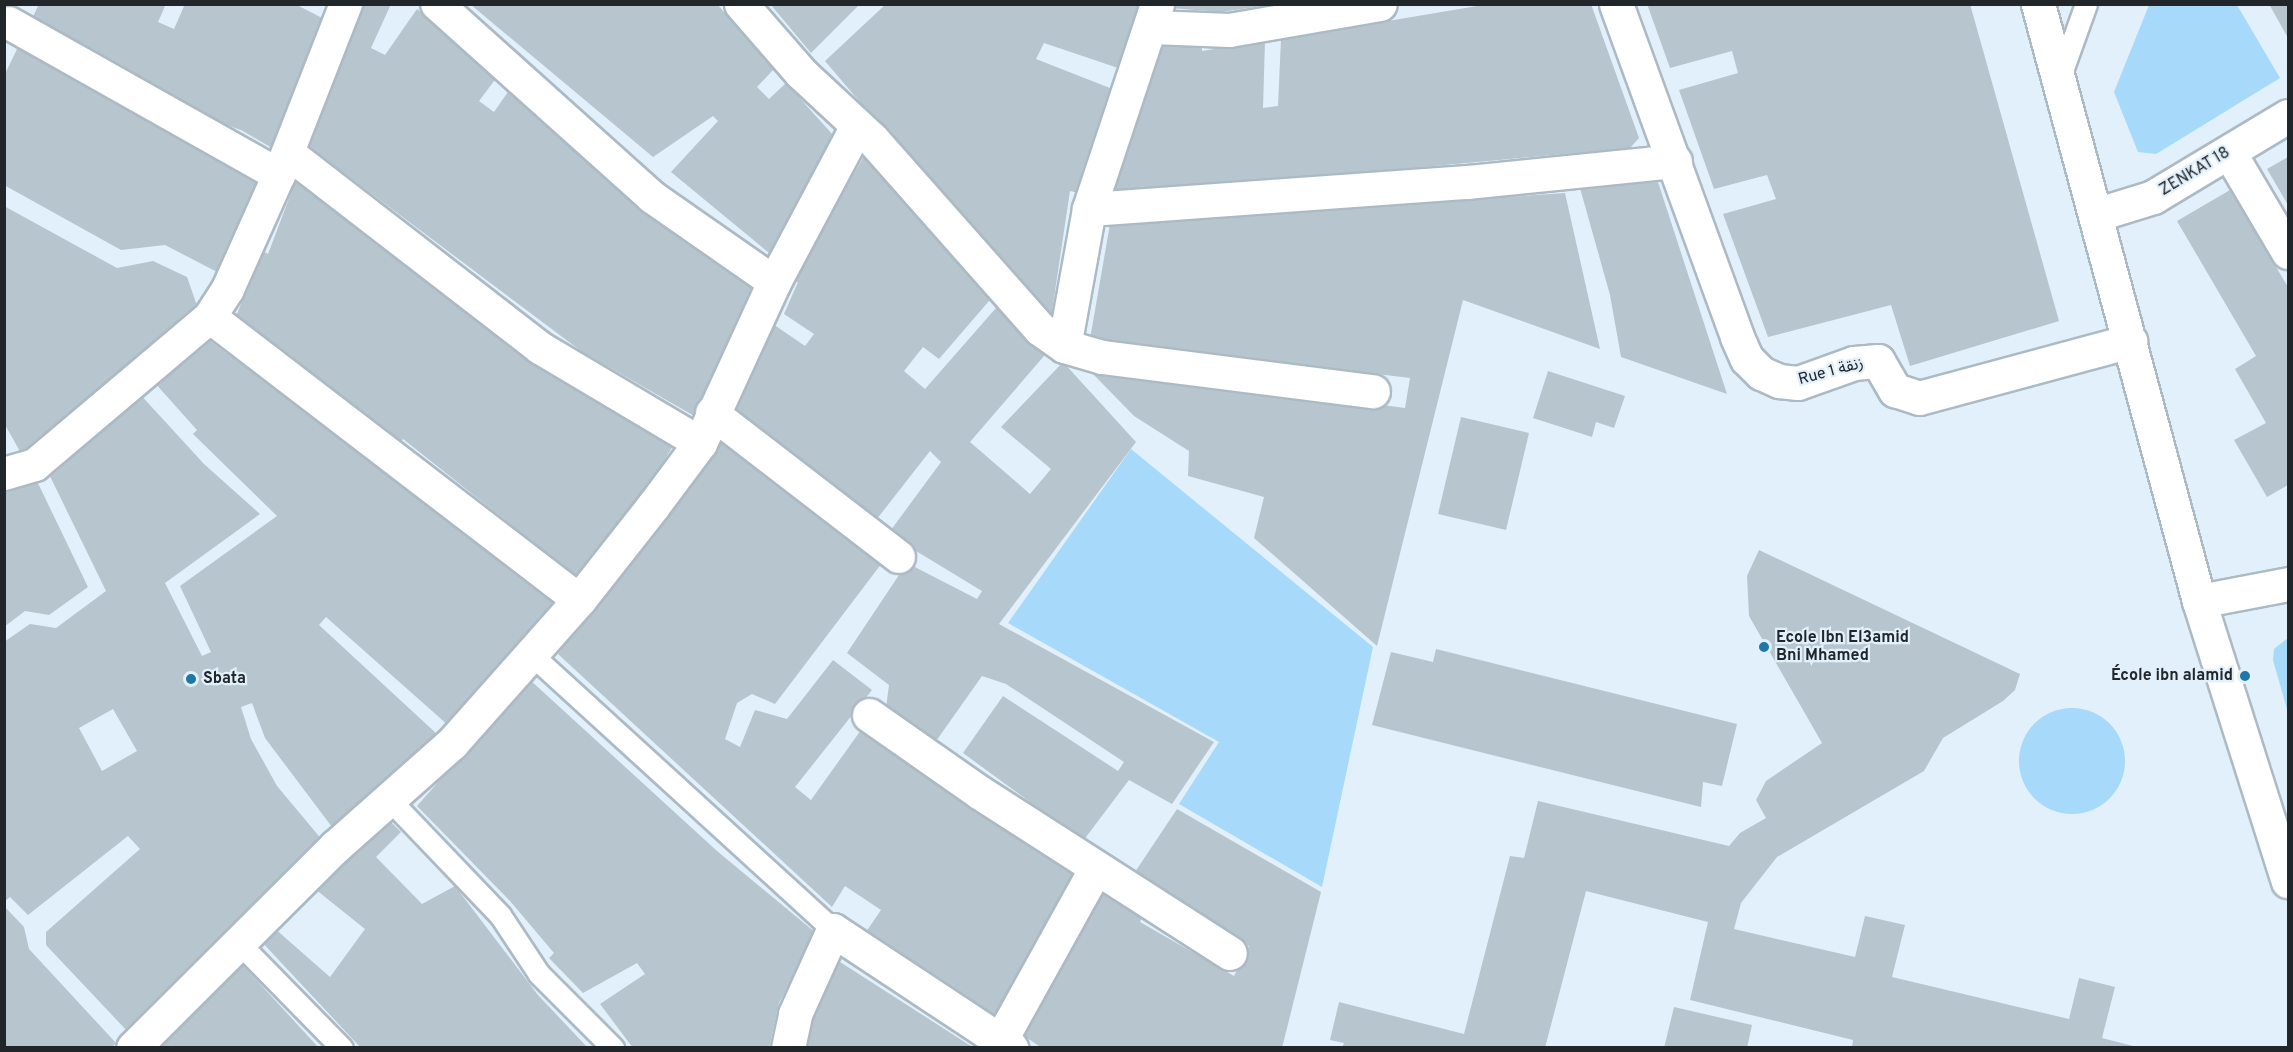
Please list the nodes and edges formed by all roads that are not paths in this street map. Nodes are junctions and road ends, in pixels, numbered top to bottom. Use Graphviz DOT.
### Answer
graph roads {
  1 [pos="346,4"];
  2 [pos="437,4"];
  3 [pos="741,4"];
  4 [pos="1380,4"];
  5 [pos="1616,4"];
  6 [pos="2038,4"];
  7 [pos="2086,4"];
  8 [pos="1155,16"];
  9 [pos="11,20"];
  10 [pos="2059,79"];
  11 [pos="2289,116"];
  12 [pos="857,126"];
  13 [pos="2229,152"];
  14 [pos="1675,161"];
  15 [pos="283,164"];
  16 [pos="1089,209"];
  17 [pos="2095,215"];
  18 [pos="2289,252"];
  19 [pos="774,282"];
  20 [pos="210,317"];
  21 [pos="2130,341"];
  22 [pos="1064,346"];
  23 [pos="1373,391"];
  24 [pos="706,428"];
  25 [pos="4,474"];
  26 [pos="899,557"];
  27 [pos="2289,584"];
  28 [pos="579,600"];
  29 [pos="2199,601"];
  30 [pos="531,654"];
  31 [pos="869,715"];
  32 [pos="390,800"];
  33 [pos="1096,868"];
  34 [pos="2289,881"];
  35 [pos="833,930"];
  36 [pos="240,943"];
  37 [pos="1230,953"];
  38 [pos="1006,1044"];
  39 [pos="133,1047"];
  40 [pos="342,1047"];
  41 [pos="613,1047"];
  42 [pos="788,1047"];
  1 -- 15 [label="street"];
  2 -- 19 [label="street"];
  3 -- 12 [label="street"];
  4 -- 8 [label="street"];
  5 -- 14 [label="street, Rue 1 زنقة"];
  6 -- 10 [label="street"];
  7 -- 10 [label="lane"];
  8 -- 16 [label="street"];
  9 -- 15 [label="street"];
  10 -- 17 [label="street"];
  11 -- 13 [label="street, ZENKAT 18"];
  12 -- 19 [label="street"];
  12 -- 22 [label="street"];
  13 -- 17 [label="street, ZENKAT 18"];
  13 -- 18 [label="street"];
  14 -- 16 [label="street"];
  14 -- 21 [label="street, Rue 1 زنقة"];
  15 -- 20 [label="street"];
  15 -- 24 [label="street"];
  16 -- 22 [label="street"];
  17 -- 21 [label="street"];
  19 -- 24 [label="street"];
  20 -- 25 [label="street"];
  20 -- 28 [label="street"];
  21 -- 29 [label="street"];
  22 -- 23 [label="street"];
  24 -- 26 [label="street"];
  24 -- 28 [label="street"];
  27 -- 29 [label="street"];
  28 -- 30 [label="street"];
  29 -- 34 [label="street"];
  30 -- 32 [label="street"];
  30 -- 35 [label="lane"];
  31 -- 33 [label="street"];
  32 -- 36 [label="street"];
  32 -- 41 [label="lane"];
  33 -- 37 [label="street"];
  33 -- 38 [label="street"];
  35 -- 38 [label="street"];
  35 -- 42 [label="street"];
  36 -- 39 [label="street"];
  36 -- 40 [label="lane"];
}
